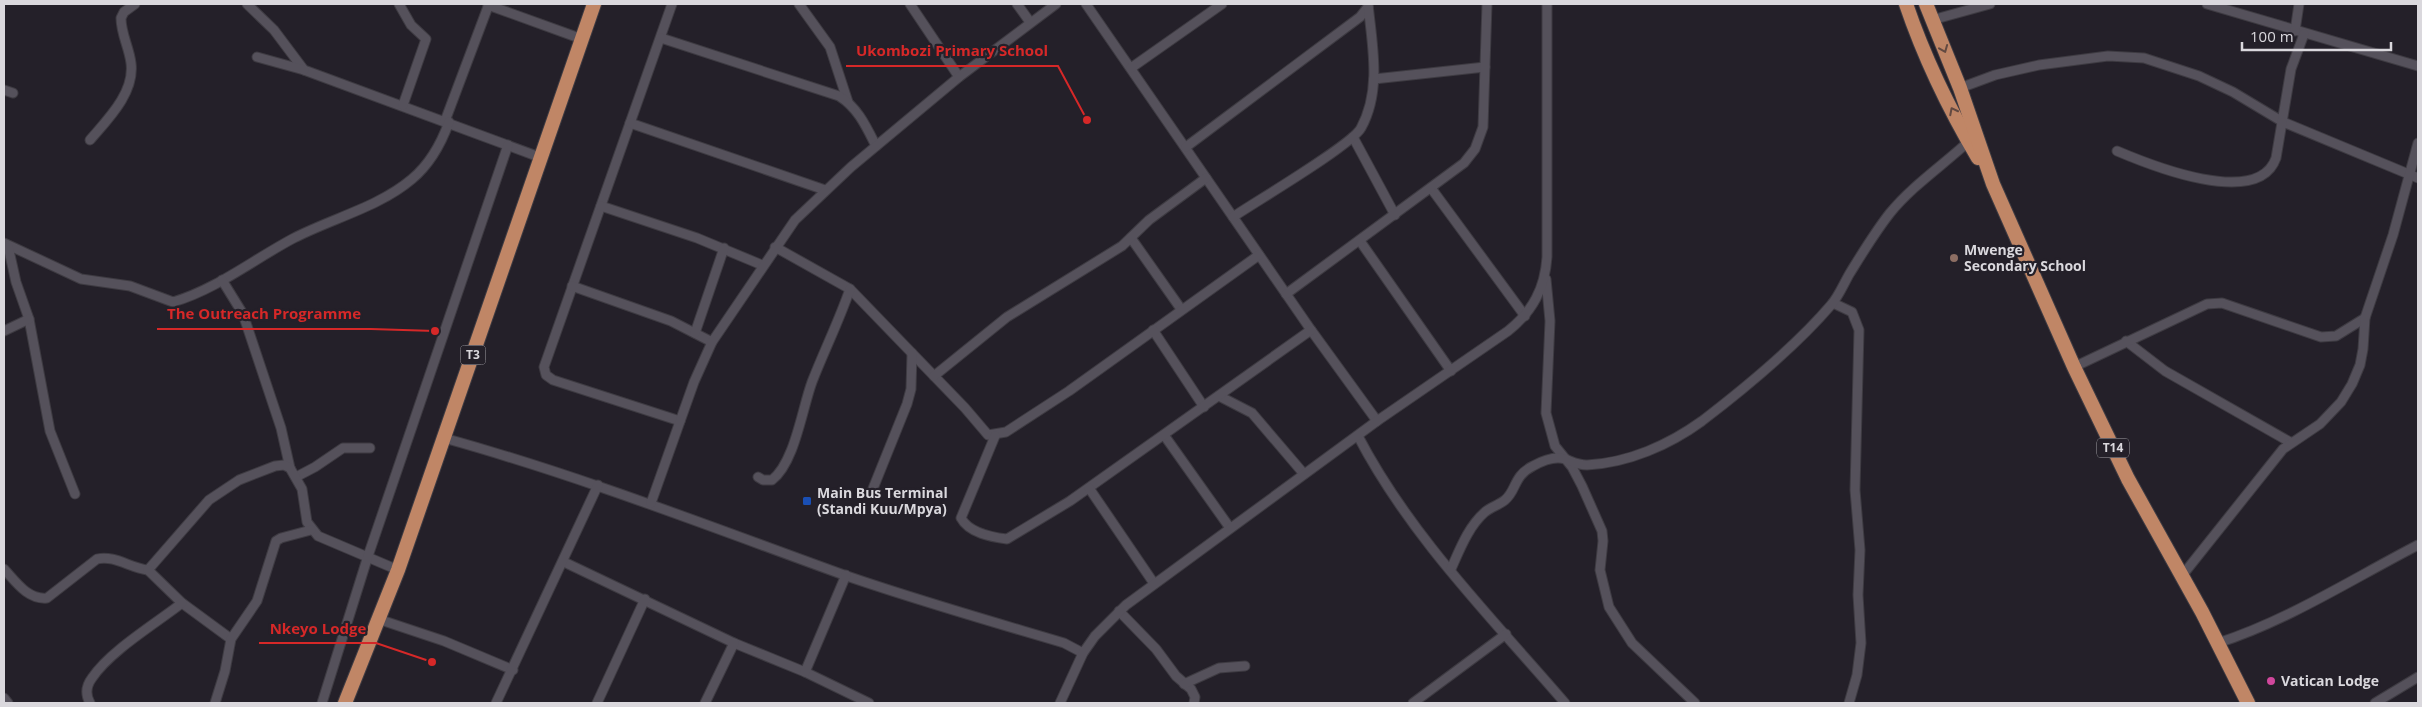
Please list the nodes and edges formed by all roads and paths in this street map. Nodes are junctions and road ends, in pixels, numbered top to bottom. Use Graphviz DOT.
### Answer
graph roads {
  1 [pos="135,4"];
  2 [pos="247,4"];
  3 [pos="399,4"];
  4 [pos="489,4"];
  5 [pos="594,4"];
  6 [pos="672,4"];
  7 [pos="799,4"];
  8 [pos="910,4"];
  9 [pos="1017,4"];
  10 [pos="1056,4"];
  11 [pos="1086,4"];
  12 [pos="1222,4"];
  13 [pos="1487,4"];
  14 [pos="1547,4"];
  15 [pos="1906,4"];
  16 [pos="1926,4"];
  17 [pos="1990,4"];
  18 [pos="2207,4"];
  19 [pos="2299,4"];
  20 [pos="1368,5"];
  21 [pos="1932,20"];
  22 [pos="1030,22"];
  23 [pos="2295,31"];
  24 [pos="2304,34"];
  25 [pos="661,38"];
  26 [pos="582,39"];
  27 [pos="257,57"];
  28 [pos="2418,66"];
  29 [pos="1485,67"];
  30 [pos="1131,68"];
  31 [pos="304,70"];
  32 [pos="959,76"];
  33 [pos="1374,79"];
  34 [pos="1960,88"];
  35 [pos="848,102"];
  36 [pos="403,105"];
  37 [pos="447,121"];
  38 [pos="2283,122"];
  39 [pos="630,123"];
  40 [pos="1353,137"];
  41 [pos="90,140"];
  42 [pos="1968,142"];
  43 [pos="2418,143"];
  44 [pos="508,145"];
  45 [pos="876,146"];
  46 [pos="1186,148"];
  47 [pos="2117,151"];
  48 [pos="542,158"];
  49 [pos="2409,174"];
  50 [pos="1206,178"];
  51 [pos="2418,178"];
  52 [pos="1993,184"];
  53 [pos="1431,188"];
  54 [pos="825,190"];
  55 [pos="601,206"];
  56 [pos="1395,215"];
  57 [pos="1233,217"];
  58 [pos="1130,238"];
  59 [pos="1360,241"];
  60 [pos="6,244"];
  61 [pos="724,248"];
  62 [pos="774,248"];
  63 [pos="1258,254"];
  64 [pos="762,265"];
  65 [pos="1546,279"];
  66 [pos="222,280"];
  67 [pos="572,286"];
  68 [pos="850,290"];
  69 [pos="1286,294"];
  70 [pos="1833,303"];
  71 [pos="1181,309"];
  72 [pos="1525,316"];
  73 [pos="2365,318"];
  74 [pos="29,319"];
  75 [pos="1153,330"];
  76 [pos="1311,330"];
  77 [pos="4,331"];
  78 [pos="695,333"];
  79 [pos="2126,341"];
  80 [pos="712,342"];
  81 [pos="912,353"];
  82 [pos="2074,367"];
  83 [pos="1451,370"];
  84 [pos="934,376"];
  85 [pos="1219,396"];
  86 [pos="1204,407"];
  87 [pos="680,420"];
  88 [pos="1377,421"];
  89 [pos="1164,435"];
  90 [pos="995,436"];
  91 [pos="1358,436"];
  92 [pos="444,438"];
  93 [pos="2290,442"];
  94 [pos="370,448"];
  95 [pos="1564,459"];
  96 [pos="290,468"];
  97 [pos="1304,474"];
  98 [pos="296,477"];
  99 [pos="758,477"];
  100 [pos="598,485"];
  101 [pos="1089,488"];
  102 [pos="872,492"];
  103 [pos="75,494"];
  104 [pos="651,503"];
  105 [pos="1230,528"];
  106 [pos="311,530"];
  107 [pos="2418,544"];
  108 [pos="368,556"];
  109 [pos="564,562"];
  110 [pos="4,569"];
  111 [pos="1451,569"];
  112 [pos="148,570"];
  113 [pos="398,570"];
  114 [pos="846,575"];
  115 [pos="2181,577"];
  116 [pos="1153,582"];
  117 [pos="645,599"];
  118 [pos="182,603"];
  119 [pos="1119,611"];
  120 [pos="378,619"];
  121 [pos="1506,634"];
  122 [pos="230,639"];
  123 [pos="734,643"];
  124 [pos="2218,644"];
  125 [pos="1083,653"];
  126 [pos="1245,666"];
  127 [pos="513,670"];
  128 [pos="806,672"];
  129 [pos="2418,677"];
  130 [pos="1184,684"];
  131 [pos="4,698"];
  132 [pos="8,703"];
  133 [pos="90,703"];
  134 [pos="215,703"];
  135 [pos="322,703"];
  136 [pos="346,703"];
  137 [pos="496,703"];
  138 [pos="597,703"];
  139 [pos="705,703"];
  140 [pos="869,703"];
  141 [pos="1060,703"];
  142 [pos="1194,703"];
  143 [pos="1414,703"];
  144 [pos="1565,703"];
  145 [pos="1695,703"];
  146 [pos="1849,703"];
  147 [pos="2248,703"];
  148 [pos="2375,703"];
  1 -- 41 [label="street"];
  2 -- 31 [label="street"];
  3 -- 36 [label="street"];
  4 -- 26 [label="street"];
  4 -- 37 [label="street"];
  5 -- 26 [label="highway, T3"];
  6 -- 25 [label="street"];
  7 -- 35 [label="street"];
  8 -- 32 [label="street"];
  9 -- 22 [label="street"];
  10 -- 22 [label="street"];
  11 -- 30 [label="street"];
  12 -- 30 [label="street"];
  13 -- 29 [label="street"];
  14 -- 65 [label="street"];
  42 -- 15 [label="highway, T14, one-way"];
  16 -- 21 [label="highway, T14"];
  17 -- 21 [label="street"];
  18 -- 23 [label="street"];
  19 -- 23 [label="street"];
  20 -- 33 [label="street"];
  20 -- 46 [label="street"];
  21 -- 34 [label="highway, T14, one-way"];
  22 -- 32 [label="street"];
  23 -- 24 [label="street"];
  24 -- 28 [label="street"];
  24 -- 38 [label="street"];
  25 -- 35 [label="street"];
  25 -- 39 [label="street"];
  26 -- 48 [label="highway, T3"];
  27 -- 31 [label="street"];
  29 -- 33 [label="street"];
  29 -- 53 [label="street"];
  30 -- 46 [label="street"];
  31 -- 36 [label="street"];
  32 -- 45 [label="street"];
  33 -- 40 [label="street"];
  34 -- 38 [label="street"];
  34 -- 52 [label="highway, T14"];
  35 -- 45 [label="street"];
  36 -- 37 [label="street"];
  37 -- 44 [label="street"];
  37 -- 66 [label="street"];
  38 -- 47 [label="street"];
  38 -- 49 [label="street"];
  39 -- 54 [label="street"];
  39 -- 55 [label="street"];
  40 -- 56 [label="street"];
  40 -- 57 [label="street"];
  42 -- 52 [label="highway, T14"];
  42 -- 70 [label="street"];
  43 -- 49 [label="street"];
  44 -- 48 [label="street"];
  44 -- 108 [label="street"];
  45 -- 54 [label="street"];
  46 -- 50 [label="street"];
  48 -- 92 [label="highway, T3"];
  49 -- 51 [label="street"];
  49 -- 73 [label="street"];
  50 -- 57 [label="street"];
  50 -- 58 [label="street"];
  52 -- 82 [label="highway, T14"];
  53 -- 56 [label="street"];
  53 -- 72 [label="street"];
  54 -- 62 [label="street"];
  55 -- 61 [label="street"];
  55 -- 67 [label="street"];
  56 -- 59 [label="street"];
  57 -- 63 [label="street"];
  58 -- 71 [label="street"];
  58 -- 84 [label="street"];
  59 -- 69 [label="street"];
  59 -- 83 [label="street"];
  60 -- 66 [label="street"];
  60 -- 74 [label="street"];
  61 -- 64 [label="street"];
  61 -- 78 [label="street"];
  62 -- 64 [label="street"];
  62 -- 68 [label="street"];
  63 -- 69 [label="street"];
  63 -- 71 [label="street"];
  64 -- 80 [label="street"];
  65 -- 72 [label="street"];
  65 -- 95 [label="street"];
  66 -- 96 [label="street"];
  67 -- 78 [label="street"];
  67 -- 87 [label="street"];
  68 -- 81 [label="street"];
  68 -- 99 [label="street"];
  69 -- 76 [label="street"];
  70 -- 95 [label="street"];
  70 -- 146 [label="street"];
  71 -- 75 [label="street"];
  72 -- 83 [label="street"];
  73 -- 79 [label="street"];
  73 -- 93 [label="street"];
  74 -- 77 [label="street"];
  74 -- 103 [label="street"];
  75 -- 86 [label="street"];
  75 -- 90 [label="street"];
  76 -- 85 [label="street"];
  76 -- 88 [label="street"];
  78 -- 80 [label="street"];
  79 -- 82 [label="street"];
  79 -- 93 [label="street"];
  80 -- 87 [label="street"];
  81 -- 84 [label="street"];
  81 -- 102 [label="street"];
  82 -- 115 [label="highway, T14"];
  83 -- 88 [label="street"];
  84 -- 90 [label="street"];
  85 -- 86 [label="street"];
  85 -- 97 [label="street"];
  86 -- 89 [label="street"];
  87 -- 104 [label="street"];
  88 -- 91 [label="street"];
  89 -- 101 [label="street"];
  89 -- 105 [label="street"];
  90 -- 101 [label="street"];
  91 -- 97 [label="street"];
  91 -- 111 [label="street"];
  92 -- 100 [label="street"];
  92 -- 113 [label="highway, T3"];
  93 -- 115 [label="street"];
  94 -- 98 [label="street"];
  95 -- 111 [label="street"];
  95 -- 145 [label="street"];
  96 -- 98 [label="street"];
  96 -- 112 [label="street"];
  97 -- 105 [label="street"];
  98 -- 106 [label="street"];
  100 -- 104 [label="street"];
  100 -- 109 [label="street"];
  101 -- 116 [label="street"];
  104 -- 114 [label="street"];
  105 -- 116 [label="street"];
  106 -- 108 [label="street"];
  106 -- 122 [label="street"];
  107 -- 124 [label="street"];
  108 -- 113 [label="street"];
  108 -- 135 [label="street"];
  109 -- 117 [label="street"];
  109 -- 127 [label="street"];
  110 -- 112 [label="street"];
  111 -- 121 [label="street"];
  112 -- 118 [label="street"];
  113 -- 120 [label="highway, T3"];
  114 -- 125 [label="street"];
  114 -- 128 [label="street"];
  115 -- 124 [label="highway, T14"];
  116 -- 119 [label="street"];
  117 -- 123 [label="street"];
  117 -- 138 [label="street"];
  118 -- 122 [label="street"];
  118 -- 133 [label="street"];
  119 -- 125 [label="street"];
  119 -- 130 [label="street"];
  120 -- 127 [label="street"];
  120 -- 136 [label="highway, T3"];
  121 -- 143 [label="street"];
  121 -- 144 [label="street"];
  122 -- 134 [label="street"];
  123 -- 128 [label="street"];
  123 -- 139 [label="street"];
  124 -- 147 [label="highway, T14"];
  125 -- 141 [label="street"];
  126 -- 130 [label="street"];
  127 -- 137 [label="street"];
  128 -- 140 [label="street"];
  129 -- 148 [label="street"];
  130 -- 142 [label="street"];
  131 -- 132 [label="street"];
}
